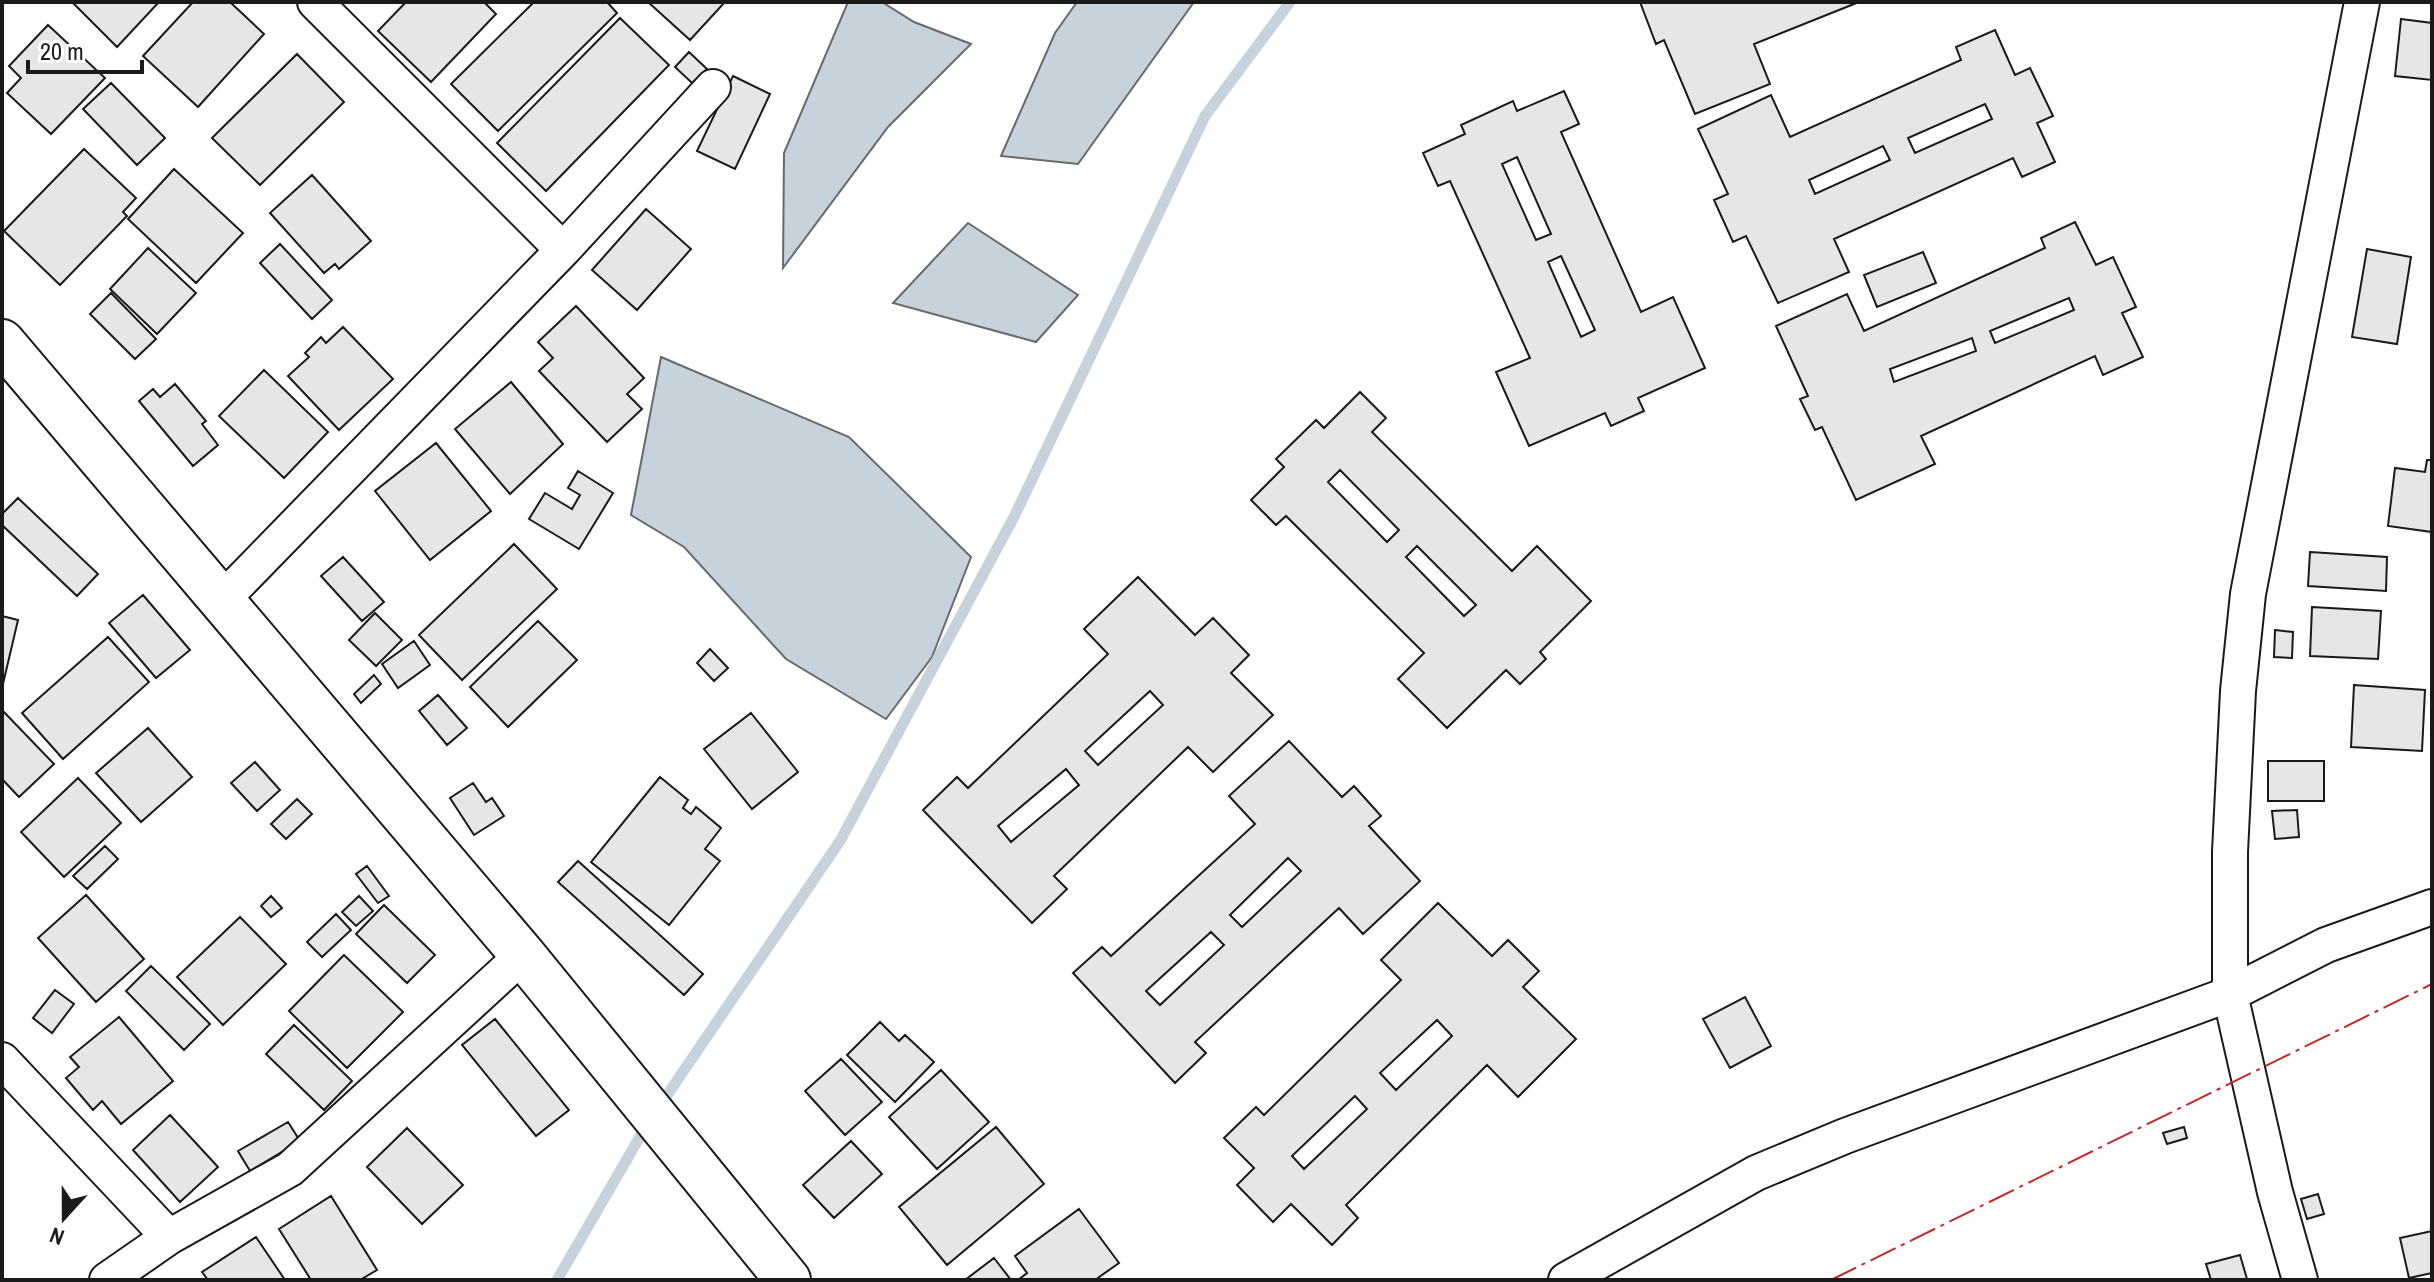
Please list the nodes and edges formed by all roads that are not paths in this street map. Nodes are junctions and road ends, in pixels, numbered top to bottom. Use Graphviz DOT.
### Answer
graph roads {
  1 [pos="315,2"];
  2 [pos="2362,2"];
  3 [pos="713,87"];
  4 [pos="563,250"];
  5 [pos="7,360"];
  6 [pos="222,600"];
  7 [pos="2432,907"];
  8 [pos="523,955"];
  9 [pos="2230,994"];
  10 [pos="2,1060"];
  11 [pos="169,1237"];
  12 [pos="107,1280"];
  13 [pos="788,1280"];
  14 [pos="1566,1280"];
  15 [pos="2300,1280"];
  1 -- 4 [label="street"];
  2 -- 9 [label="street"];
  3 -- 4 [label="street"];
  4 -- 6 [label="street"];
  5 -- 6 [label="main road"];
  6 -- 8 [label="main road"];
  7 -- 9 [label="street"];
  8 -- 11 [label="street"];
  8 -- 13 [label="main road"];
  9 -- 14 [label="street"];
  9 -- 15 [label="street"];
  10 -- 11 [label="street"];
  11 -- 12 [label="street"];
}
